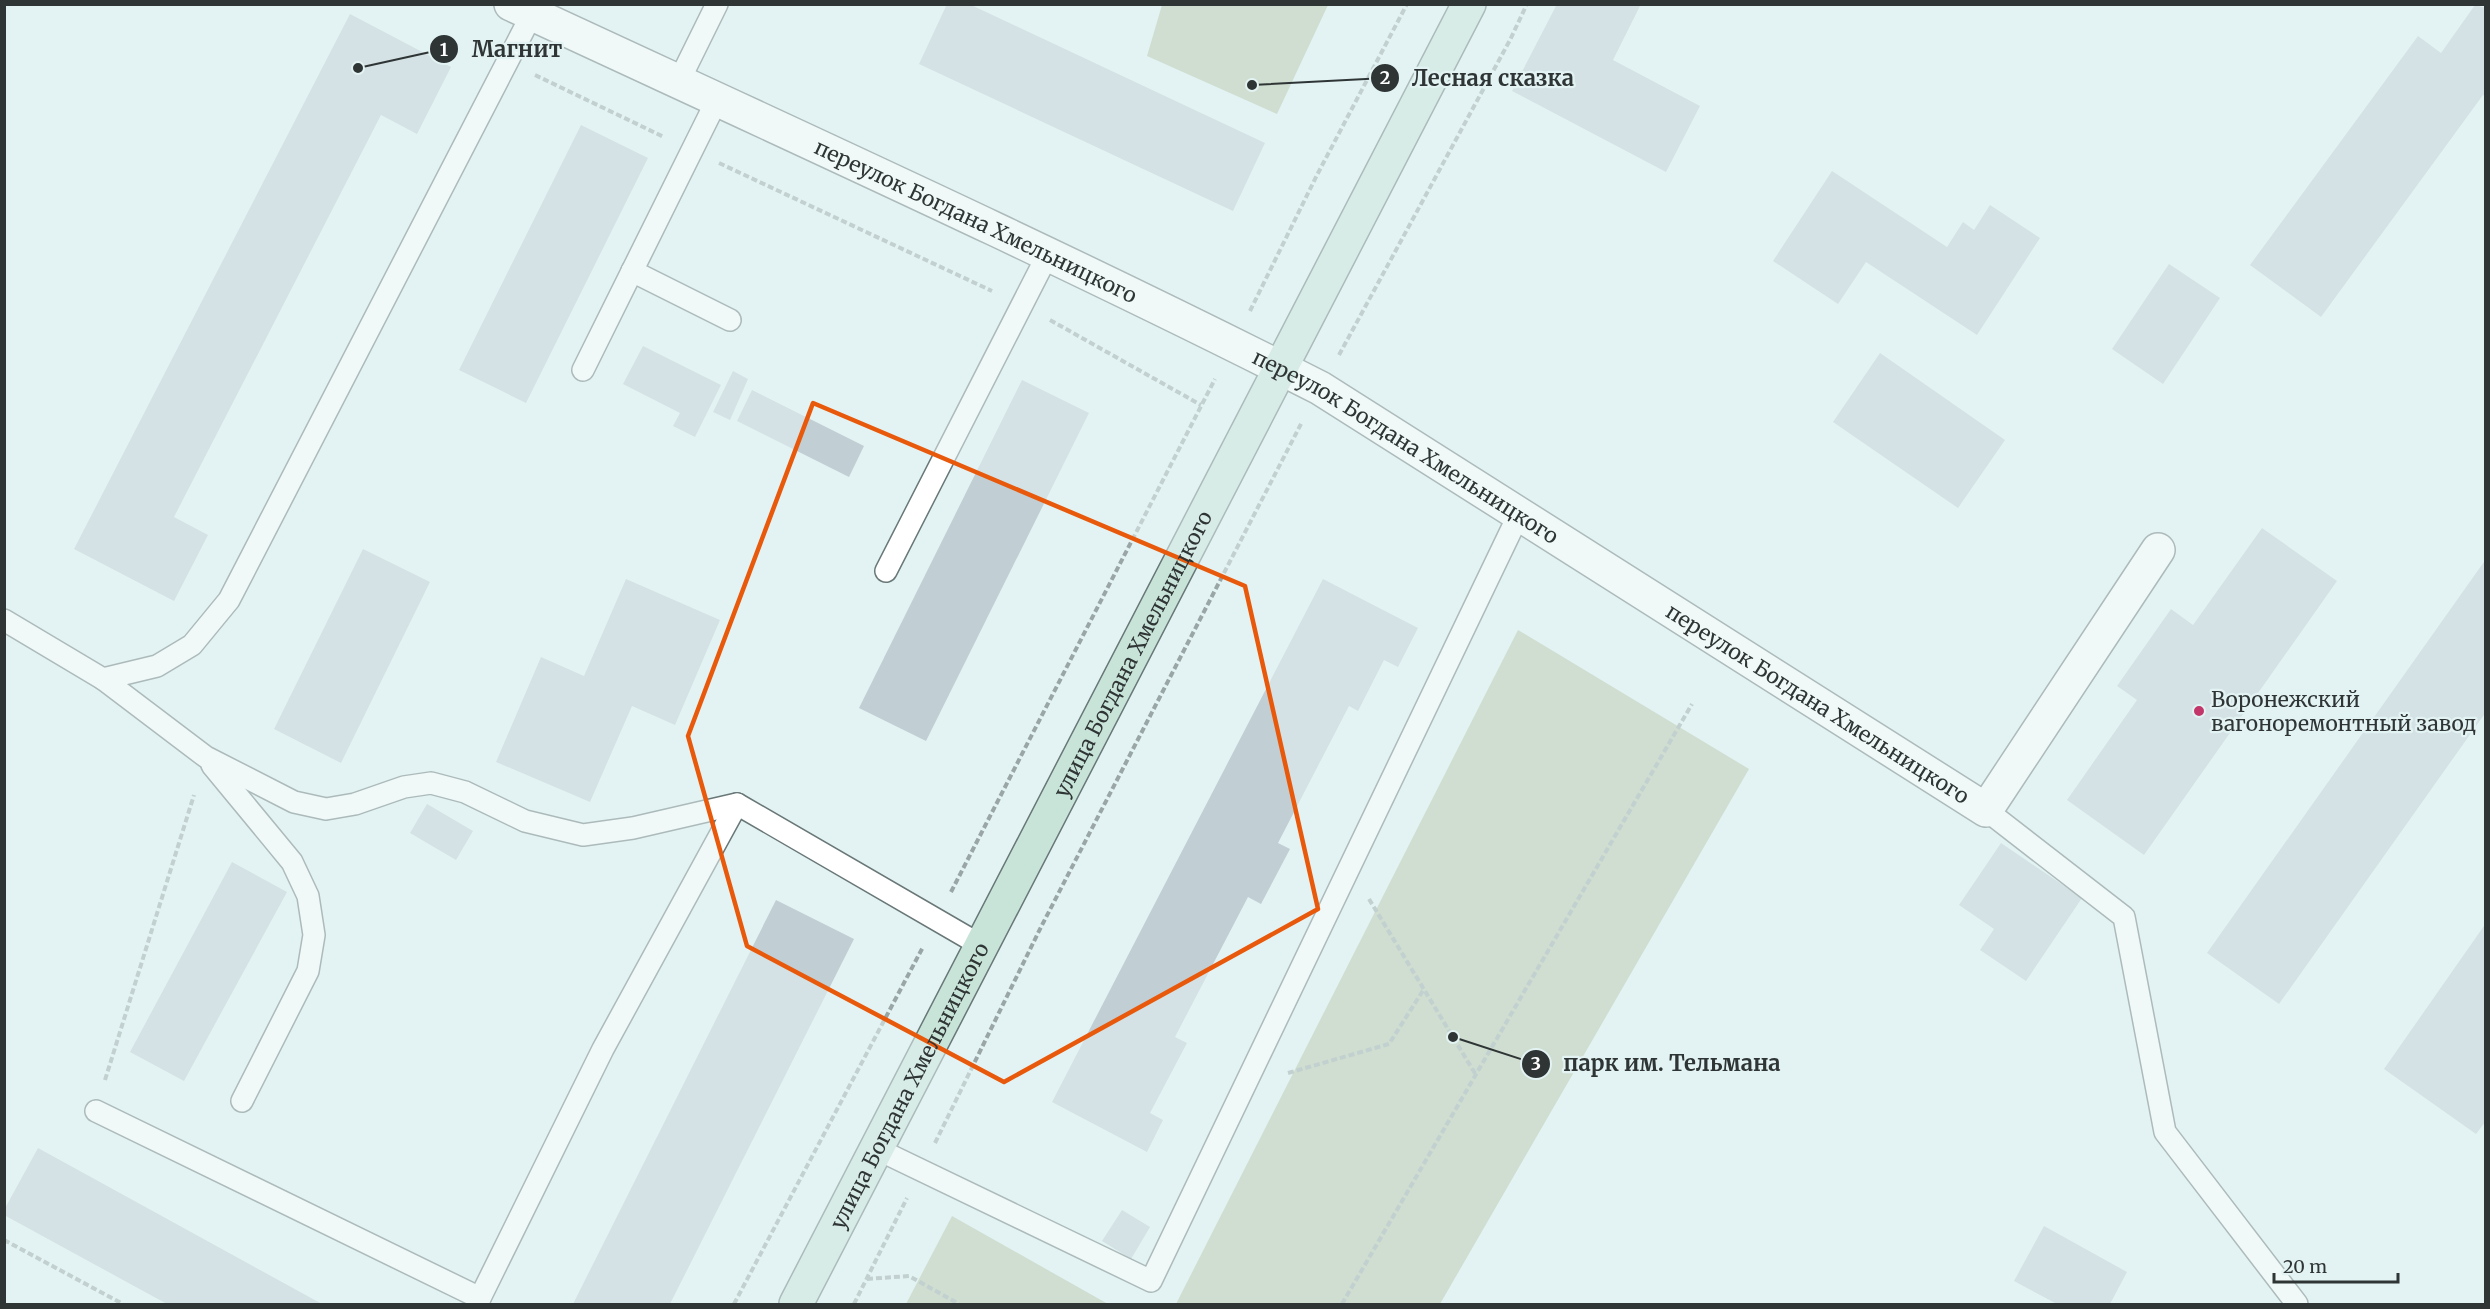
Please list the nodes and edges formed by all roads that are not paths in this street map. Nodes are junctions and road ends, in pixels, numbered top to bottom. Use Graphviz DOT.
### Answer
graph roads {
  1 [pos="717,4"];
  2 [pos="1469,4"];
  3 [pos="521,9"];
  4 [pos="678,83"];
  5 [pos="717,100"];
  6 [pos="1048,254"];
  7 [pos="632,271"];
  8 [pos="730,320"];
  9 [pos="1281,368"];
  10 [pos="584,370"];
  11 [pos="1520,514"];
  12 [pos="2158,550"];
  13 [pos="886,571"];
  14 [pos="4,621"];
  15 [pos="103,678"];
  16 [pos="206,757"];
  17 [pos="737,804"];
  18 [pos="1986,810"];
  19 [pos="982,946"];
  20 [pos="242,1101"];
  21 [pos="96,1111"];
  22 [pos="877,1149"];
  23 [pos="479,1301"];
  24 [pos="796,1305"];
  25 [pos="2297,1305"];
  1 -- 4 [label="lane"];
  2 -- 9 [label="main road, улица Богдана Хмельницкого"];
  3 -- 4 [label="street, переулок Богдана Хмельницкого"];
  3 -- 15 [label="lane"];
  4 -- 5 [label="street, переулок Богдана Хмельницкого"];
  5 -- 6 [label="street, переулок Богдана Хмельницкого"];
  5 -- 7 [label="lane"];
  6 -- 9 [label="street, переулок Богдана Хмельницкого"];
  6 -- 13 [label="lane"];
  7 -- 8 [label="lane"];
  7 -- 10 [label="lane"];
  9 -- 11 [label="street, переулок Богдана Хмельницкого"];
  9 -- 19 [label="main road, улица Богдана Хмельницкого"];
  11 -- 18 [label="street, переулок Богдана Хмельницкого"];
  11 -- 22 [label="lane"];
  12 -- 18 [label="street, переулок Богдана Хмельницкого"];
  14 -- 15 [label="lane"];
  15 -- 16 [label="lane"];
  16 -- 17 [label="lane"];
  16 -- 20 [label="lane"];
  17 -- 19 [label="lane"];
  17 -- 23 [label="lane"];
  18 -- 25 [label="lane"];
  19 -- 22 [label="main road, улица Богдана Хмельницкого"];
  21 -- 23 [label="lane"];
  22 -- 24 [label="main road, улица Богдана Хмельницкого"];
}
